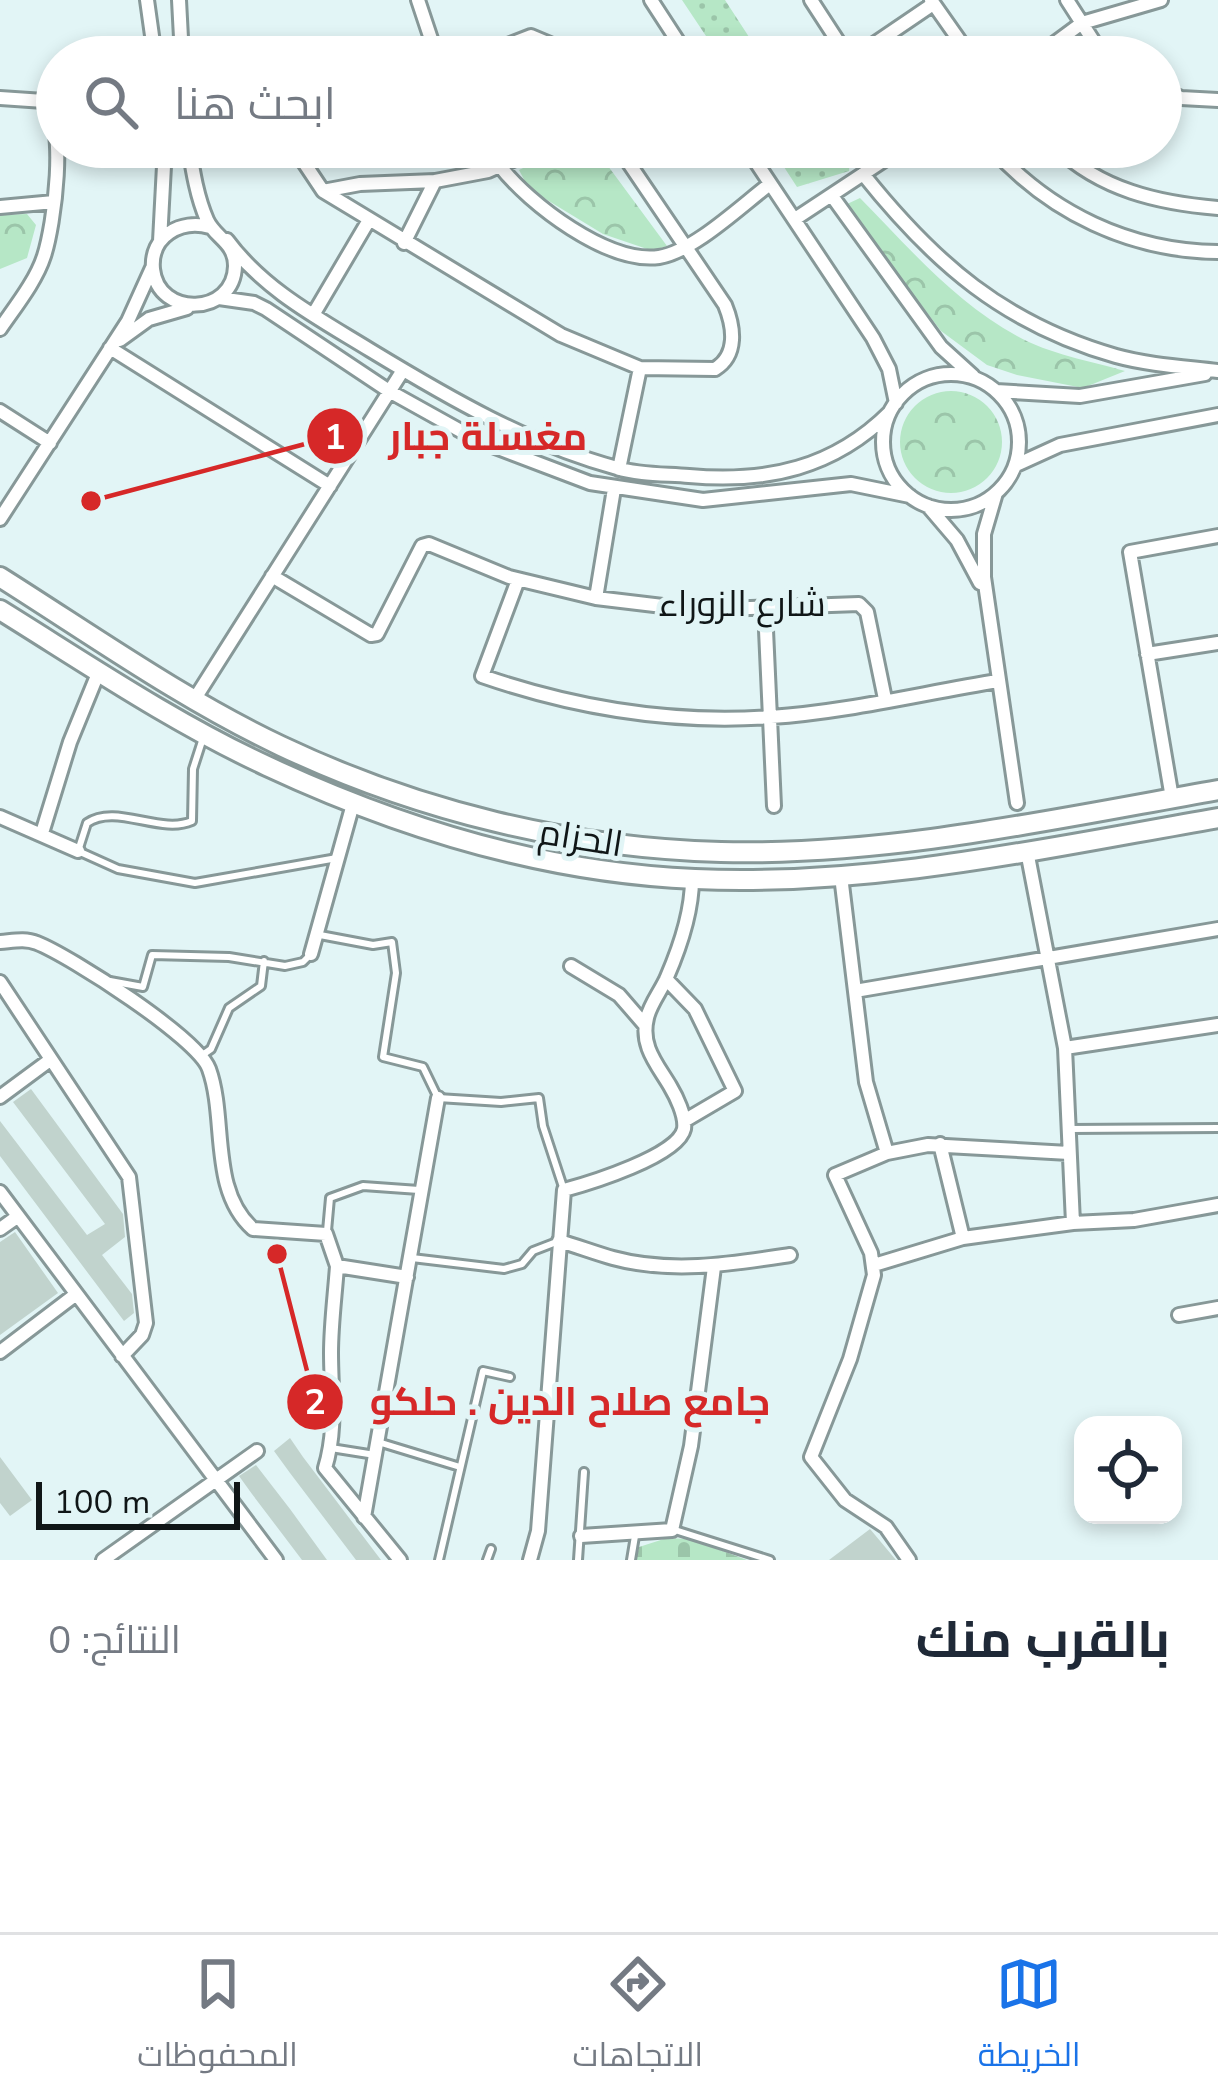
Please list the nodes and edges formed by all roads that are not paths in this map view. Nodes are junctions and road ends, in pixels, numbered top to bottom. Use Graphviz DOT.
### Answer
graph roads {
  1 [pos="147,0"];
  2 [pos="178,0"];
  3 [pos="418,0"];
  4 [pos="651,0"];
  5 [pos="812,0"];
  6 [pos="1067,0"];
  7 [pos="1161,0"];
  8 [pos="932,2"];
  9 [pos="1082,23"];
  10 [pos="152,36"];
  11 [pos="181,36"];
  12 [pos="430,36"];
  13 [pos="674,36"];
  14 [pos="837,36"];
  15 [pos="883,36"];
  16 [pos="956,36"];
  17 [pos="1064,36"];
  18 [pos="1092,36"];
  19 [pos="0,98"];
  20 [pos="1182,98"];
  21 [pos="36,100"];
  22 [pos="1218,100"];
  23 [pos="55,168"];
  24 [pos="164,168"];
  25 [pos="192,168"];
  26 [pos="308,168"];
  27 [pos="491,168"];
  28 [pos="502,168"];
  29 [pos="633,168"];
  30 [pos="760,168"];
  31 [pos="872,168"];
  32 [pos="1014,168"];
  33 [pos="1085,168"];
  34 [pos="863,174"];
  35 [pos="436,181"];
  36 [pos="770,184"];
  37 [pos="323,191"];
  38 [pos="832,196"];
  39 [pos="54,202"];
  40 [pos="0,207"];
  41 [pos="1218,208"];
  42 [pos="795,219"];
  43 [pos="369,220"];
  44 [pos="210,227"];
  45 [pos="227,240"];
  46 [pos="160,241"];
  47 [pos="404,243"];
  48 [pos="687,245"];
  49 [pos="1218,252"];
  50 [pos="153,267"];
  51 [pos="0,293"];
  52 [pos="219,298"];
  53 [pos="17,304"];
  54 [pos="197,306"];
  55 [pos="313,315"];
  56 [pos="0,328"];
  57 [pos="110,348"];
  58 [pos="640,368"];
  59 [pos="403,370"];
  60 [pos="1218,371"];
  61 [pos="979,380"];
  62 [pos="389,391"];
  63 [pos="996,391"];
  64 [pos="893,408"];
  65 [pos="0,411"];
  66 [pos="1218,416"];
  67 [pos="50,443"];
  68 [pos="1015,466"];
  69 [pos="619,469"];
  70 [pos="330,486"];
  71 [pos="614,489"];
  72 [pos="995,493"];
  73 [pos="910,496"];
  74 [pos="926,505"];
  75 [pos="0,519"];
  76 [pos="1218,536"];
  77 [pos="0,577"];
  78 [pos="272,577"];
  79 [pos="518,580"];
  80 [pos="596,598"];
  81 [pos="986,602"];
  82 [pos="765,608"];
  83 [pos="0,610"];
  84 [pos="1218,644"];
  85 [pos="1147,654"];
  86 [pos="99,671"];
  87 [pos="998,681"];
  88 [pos="885,699"];
  89 [pos="194,700"];
  90 [pos="772,717"];
  91 [pos="204,734"];
  92 [pos="1218,790"];
  93 [pos="1172,798"];
  94 [pos="1017,803"];
  95 [pos="353,804"];
  96 [pos="774,806"];
  97 [pos="0,817"];
  98 [pos="1218,818"];
  99 [pos="42,833"];
  100 [pos="78,851"];
  101 [pos="1027,851"];
  102 [pos="337,859"];
  103 [pos="841,877"];
  104 [pos="692,879"];
  105 [pos="1218,929"];
  106 [pos="316,934"];
  107 [pos="0,942"];
  108 [pos="311,955"];
  109 [pos="1048,959"];
  110 [pos="264,961"];
  111 [pos="571,965"];
  112 [pos="666,979"];
  113 [pos="105,980"];
  114 [pos="0,982"];
  115 [pos="855,992"];
  116 [pos="1218,1024"];
  117 [pos="645,1025"];
  118 [pos="1065,1048"];
  119 [pos="201,1056"];
  120 [pos="50,1060"];
  121 [pos="0,1097"];
  122 [pos="438,1098"];
  123 [pos="684,1121"];
  124 [pos="1218,1128"];
  125 [pos="1067,1130"];
  126 [pos="940,1144"];
  127 [pos="887,1153"];
  128 [pos="1069,1153"];
  129 [pos="564,1190"];
  130 [pos="423,1191"];
  131 [pos="0,1192"];
  132 [pos="1218,1205"];
  133 [pos="17,1216"];
  134 [pos="1073,1223"];
  135 [pos="0,1229"];
  136 [pos="326,1234"];
  137 [pos="963,1238"];
  138 [pos="559,1241"];
  139 [pos="790,1255"];
  140 [pos="412,1258"];
  141 [pos="874,1265"];
  142 [pos="338,1266"];
  143 [pos="714,1267"];
  144 [pos="407,1276"];
  145 [pos="75,1295"];
  146 [pos="1218,1308"];
  147 [pos="1179,1315"];
  148 [pos="0,1352"];
  149 [pos="122,1356"];
  150 [pos="511,1377"];
  151 [pos="331,1448"];
  152 [pos="377,1449"];
  153 [pos="257,1451"];
  154 [pos="460,1467"];
  155 [pos="584,1472"];
  156 [pos="215,1480"];
  157 [pos="364,1516"];
  158 [pos="672,1530"];
  159 [pos="635,1532"];
  160 [pos="581,1537"];
  161 [pos="490,1549"];
  162 [pos="103,1560"];
  163 [pos="276,1560"];
  164 [pos="400,1560"];
  165 [pos="439,1560"];
  166 [pos="487,1560"];
  167 [pos="530,1560"];
  168 [pos="578,1560"];
  169 [pos="631,1560"];
  170 [pos="770,1560"];
  171 [pos="909,1560"];
  1 -- 10 [label="street"];
  2 -- 11 [label="street"];
  3 -- 12 [label="street"];
  4 -- 13 [label="street"];
  5 -- 14 [label="street"];
  6 -- 9 [label="street"];
  7 -- 9 [label="street"];
  8 -- 15 [label="street"];
  8 -- 16 [label="street"];
  9 -- 17 [label="street"];
  9 -- 18 [label="street"];
  19 -- 21 [label="street"];
  20 -- 22 [label="street"];
  23 -- 39 [label="street"];
  24 -- 46 [label="street"];
  25 -- 44 [label="street"];
  26 -- 37 [label="street"];
  27 -- 35 [label="street"];
  28 -- 48 [label="street"];
  29 -- 48 [label="street"];
  30 -- 36 [label="street"];
  31 -- 34 [label="street"];
  32 -- 49 [label="street"];
  33 -- 41 [label="street"];
  34 -- 38 [label="street"];
  34 -- 60 [label="street"];
  35 -- 37 [label="street"];
  35 -- 47 [label="street"];
  36 -- 42 [label="street"];
  36 -- 48 [label="street"];
  37 -- 43 [label="street"];
  38 -- 42 [label="street"];
  38 -- 61 [label="street"];
  39 -- 40 [label="street"];
  39 -- 53 [label="street"];
  42 -- 64 [label="street"];
  43 -- 47 [label="street"];
  43 -- 55 [label="street"];
  44 -- 45 [label="street"];
  44 -- 46 [label="street"];
  45 -- 52 [label="street"];
  45 -- 55 [label="street"];
  46 -- 50 [label="street"];
  47 -- 58 [label="street"];
  48 -- 58 [label="street"];
  50 -- 54 [label="street"];
  50 -- 57 [label="street"];
  51 -- 53 [label="street"];
  52 -- 54 [label="street"];
  52 -- 62 [label="street"];
  53 -- 56 [label="street"];
  54 -- 57 [label="street"];
  55 -- 59 [label="street"];
  57 -- 67 [label="street"];
  57 -- 70 [label="street"];
  58 -- 69 [label="street"];
  59 -- 62 [label="street"];
  59 -- 69 [label="street"];
  60 -- 63 [label="street"];
  61 -- 63 [label="street"];
  61 -- 64 [label="street"];
  62 -- 70 [label="street"];
  62 -- 71 [label="street"];
  63 -- 68 [label="street"];
  64 -- 69 [label="street"];
  64 -- 73 [label="street"];
  65 -- 67 [label="street"];
  66 -- 68 [label="street"];
  67 -- 75 [label="street"];
  68 -- 72 [label="street"];
  70 -- 78 [label="street"];
  71 -- 73 [label="street"];
  71 -- 80 [label="street"];
  72 -- 74 [label="street"];
  72 -- 81 [label="street"];
  73 -- 74 [label="street"];
  74 -- 81 [label="street"];
  76 -- 85 [label="street"];
  77 -- 89 [label="main road, الحزام"];
  78 -- 79 [label="street, شارع الزوراء"];
  78 -- 89 [label="street"];
  79 -- 80 [label="street, شارع الزوراء"];
  79 -- 90 [label="street"];
  80 -- 82 [label="street, شارع الزوراء"];
  81 -- 87 [label="street"];
  82 -- 88 [label="street, شارع الزوراء"];
  82 -- 90 [label="street"];
  83 -- 86 [label="main road"];
  84 -- 85 [label="street"];
  85 -- 93 [label="street"];
  86 -- 91 [label="main road"];
  86 -- 99 [label="street"];
  87 -- 88 [label="street"];
  87 -- 94 [label="street"];
  88 -- 90 [label="street"];
  89 -- 93 [label="main road, الحزام"];
  90 -- 96 [label="street"];
  91 -- 95 [label="main road"];
  91 -- 100 [label="lane"];
  92 -- 93 [label="main road, الحزام"];
  95 -- 102 [label="street"];
  95 -- 104 [label="main road"];
  97 -- 99 [label="street"];
  98 -- 101 [label="main road"];
  99 -- 100 [label="street"];
  100 -- 102 [label="lane"];
  101 -- 103 [label="main road"];
  101 -- 109 [label="street"];
  102 -- 106 [label="street"];
  103 -- 104 [label="main road"];
  103 -- 115 [label="street"];
  104 -- 112 [label="street"];
  105 -- 109 [label="street"];
  106 -- 108 [label="street"];
  106 -- 122 [label="lane"];
  107 -- 113 [label="street"];
  108 -- 110 [label="lane"];
  109 -- 115 [label="street"];
  109 -- 118 [label="street"];
  110 -- 113 [label="lane"];
  110 -- 119 [label="lane"];
  111 -- 117 [label="street"];
  112 -- 117 [label="street"];
  112 -- 123 [label="street"];
  113 -- 119 [label="street"];
  114 -- 120 [label="street"];
  115 -- 127 [label="street"];
  116 -- 118 [label="street"];
  117 -- 123 [label="street"];
  118 -- 125 [label="street"];
  119 -- 136 [label="street"];
  120 -- 121 [label="street"];
  120 -- 149 [label="street"];
  122 -- 129 [label="lane"];
  122 -- 130 [label="street"];
  123 -- 129 [label="street"];
  124 -- 125 [label="lane"];
  125 -- 128 [label="street"];
  126 -- 127 [label="street"];
  126 -- 128 [label="street"];
  126 -- 137 [label="street"];
  127 -- 141 [label="street"];
  128 -- 134 [label="street"];
  129 -- 138 [label="street"];
  130 -- 136 [label="lane"];
  130 -- 140 [label="street"];
  131 -- 133 [label="street"];
  132 -- 134 [label="street"];
  133 -- 135 [label="street"];
  133 -- 145 [label="street"];
  134 -- 137 [label="street"];
  136 -- 142 [label="street"];
  137 -- 141 [label="street"];
  138 -- 140 [label="lane"];
  138 -- 143 [label="street"];
  138 -- 167 [label="street"];
  139 -- 143 [label="street"];
  140 -- 144 [label="street"];
  141 -- 171 [label="street"];
  142 -- 144 [label="street"];
  142 -- 151 [label="street"];
  143 -- 158 [label="street"];
  144 -- 152 [label="street"];
  145 -- 148 [label="street"];
  145 -- 149 [label="street"];
  146 -- 147 [label="street"];
  149 -- 156 [label="street"];
  150 -- 154 [label="lane"];
  151 -- 152 [label="lane"];
  151 -- 157 [label="street"];
  152 -- 154 [label="lane"];
  152 -- 157 [label="street"];
  153 -- 156 [label="street"];
  154 -- 165 [label="lane"];
  155 -- 160 [label="lane"];
  156 -- 162 [label="street"];
  156 -- 163 [label="street"];
  157 -- 164 [label="street"];
  158 -- 159 [label="street"];
  158 -- 170 [label="lane"];
  159 -- 160 [label="street"];
  159 -- 169 [label="lane"];
  160 -- 168 [label="lane"];
  161 -- 166 [label="lane"];
}
